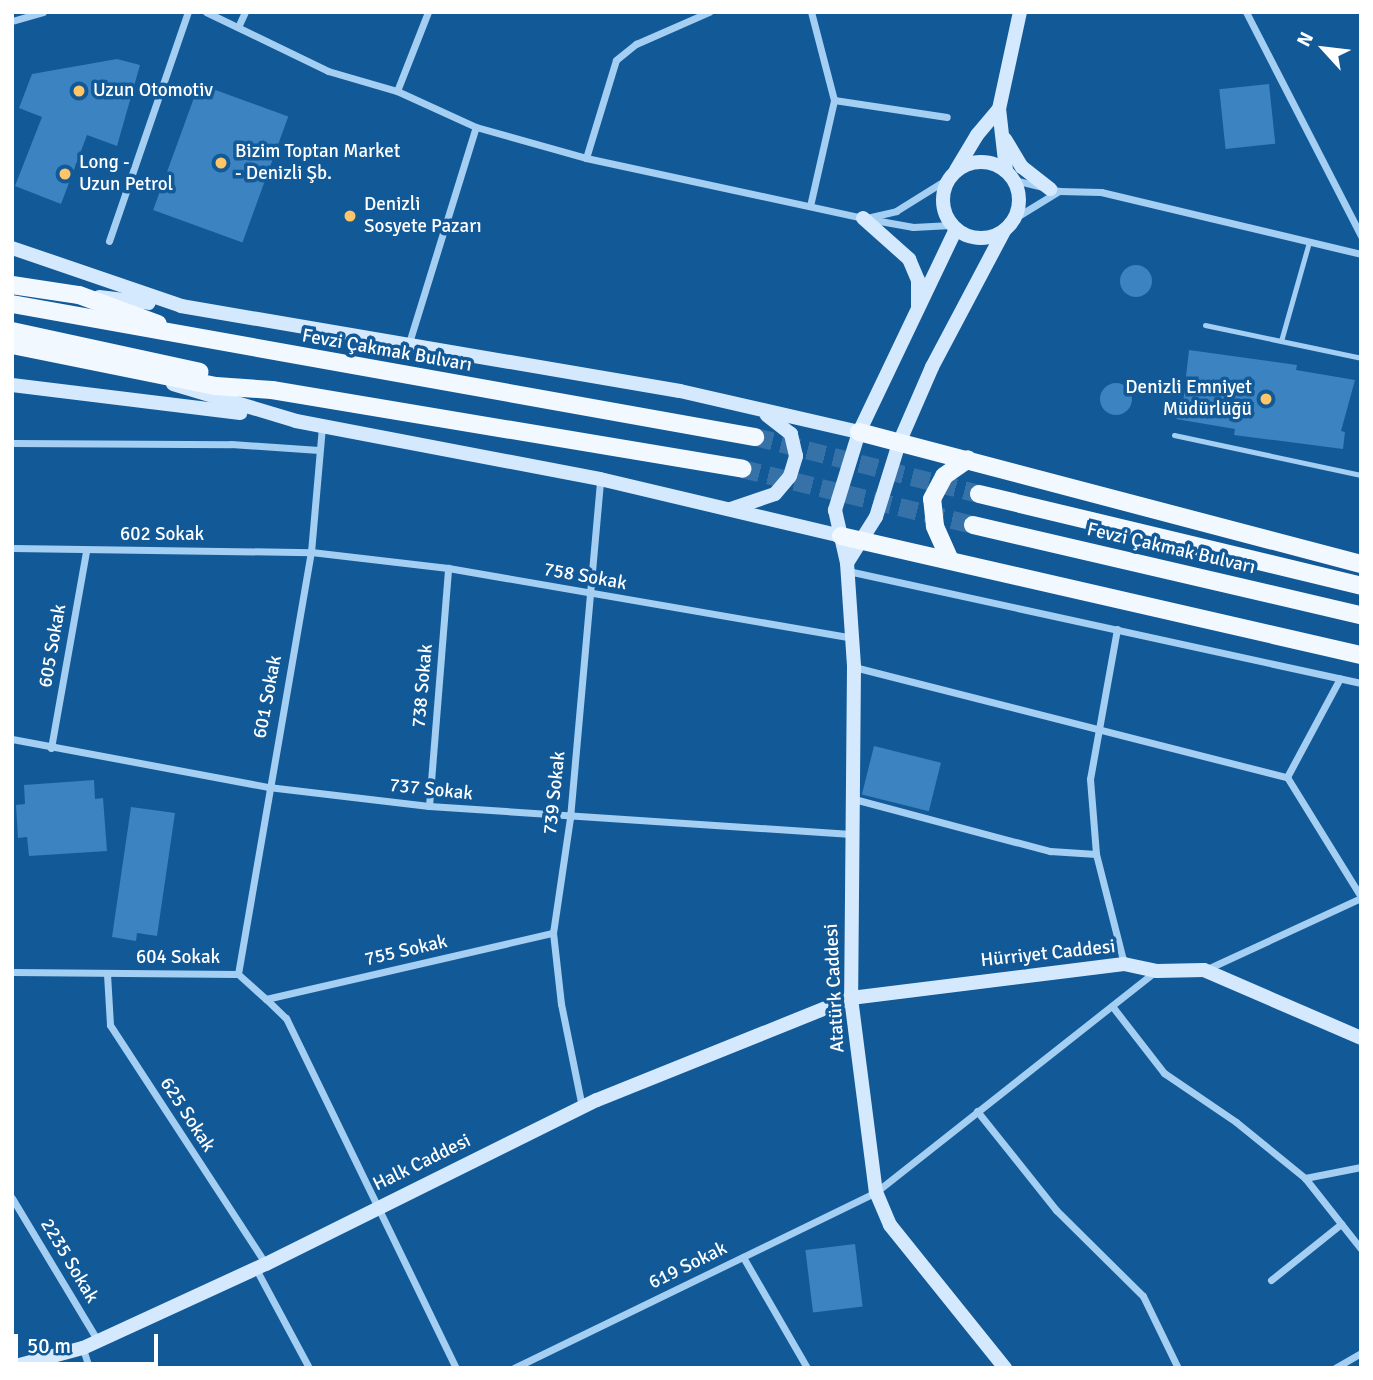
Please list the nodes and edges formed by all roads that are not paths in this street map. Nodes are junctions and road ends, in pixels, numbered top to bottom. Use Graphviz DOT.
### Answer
graph roads {
  1 [pos="43,12"];
  2 [pos="188,12"];
  3 [pos="206,12"];
  4 [pos="245,12"];
  5 [pos="428,12"];
  6 [pos="709,12"];
  7 [pos="811,12"];
  8 [pos="1020,12"];
  9 [pos="1246,12"];
  10 [pos="12,21"];
  11 [pos="238,27"];
  12 [pos="397,91"];
  13 [pos="834,100"];
  14 [pos="947,117"];
  15 [pos="1000,120"];
  16 [pos="476,127"];
  17 [pos="586,158"];
  18 [pos="953,174"];
  19 [pos="1010,175"];
  20 [pos="1054,190"];
  21 [pos="810,206"];
  22 [pos="863,218"];
  23 [pos="1015,218"];
  24 [pos="953,227"];
  25 [pos="1004,231"];
  26 [pos="1361,236"];
  27 [pos="110,241"];
  28 [pos="1309,242"];
  29 [pos="12,248"];
  30 [pos="1361,254"];
  31 [pos="12,285"];
  32 [pos="79,295"];
  33 [pos="12,304"];
  34 [pos="181,306"];
  35 [pos="917,315"];
  36 [pos="1205,325"];
  37 [pos="12,331"];
  38 [pos="1281,341"];
  39 [pos="12,345"];
  40 [pos="408,346"];
  41 [pos="243,347"];
  42 [pos="1361,358"];
  43 [pos="111,365"];
  44 [pos="12,385"];
  45 [pos="272,390"];
  46 [pos="752,407"];
  47 [pos="296,421"];
  48 [pos="321,426"];
  49 [pos="859,432"];
  50 [pos="1174,435"];
  51 [pos="755,438"];
  52 [pos="12,443"];
  53 [pos="900,443"];
  54 [pos="319,450"];
  55 [pos="968,459"];
  56 [pos="742,469"];
  57 [pos="1361,475"];
  58 [pos="600,480"];
  59 [pos="979,494"];
  60 [pos="727,510"];
  61 [pos="973,524"];
  62 [pos="841,536"];
  63 [pos="861,540"];
  64 [pos="12,548"];
  65 [pos="86,551"];
  66 [pos="311,552"];
  67 [pos="950,558"];
  68 [pos="1361,564"];
  69 [pos="847,567"];
  70 [pos="448,568"];
  71 [pos="1361,586"];
  72 [pos="589,595"];
  73 [pos="1361,615"];
  74 [pos="1117,629"];
  75 [pos="852,638"];
  76 [pos="1361,655"];
  77 [pos="854,667"];
  78 [pos="1340,678"];
  79 [pos="1361,682"];
  80 [pos="1097,727"];
  81 [pos="12,739"];
  82 [pos="51,748"];
  83 [pos="1287,777"];
  84 [pos="268,787"];
  85 [pos="850,797"];
  86 [pos="429,806"];
  87 [pos="570,818"];
  88 [pos="850,834"];
  89 [pos="1096,854"];
  90 [pos="1361,898"];
  91 [pos="553,933"];
  92 [pos="1124,964"];
  93 [pos="1205,970"];
  94 [pos="1157,971"];
  95 [pos="12,972"];
  96 [pos="107,974"];
  97 [pos="238,974"];
  98 [pos="851,998"];
  99 [pos="266,999"];
  100 [pos="1112,1006"];
  101 [pos="1361,1038"];
  102 [pos="582,1107"];
  103 [pos="977,1111"];
  104 [pos="1361,1167"];
  105 [pos="1305,1178"];
  106 [pos="876,1192"];
  107 [pos="12,1198"];
  108 [pos="380,1205"];
  109 [pos="1341,1224"];
  110 [pos="1361,1249"];
  111 [pos="743,1257"];
  112 [pos="261,1267"];
  113 [pos="1271,1280"];
  114 [pos="98,1341"];
  115 [pos="83,1349"];
  116 [pos="1361,1353"];
  117 [pos="12,1367"];
  118 [pos="89,1368"];
  119 [pos="309,1368"];
  120 [pos="456,1368"];
  121 [pos="513,1368"];
  122 [pos="807,1368"];
  123 [pos="1005,1368"];
  124 [pos="1178,1368"];
  125 [pos="1335,1368"];
  1 -- 10 [label="street"];
  2 -- 27 [label="street"];
  3 -- 11 [label="street"];
  4 -- 11 [label="street"];
  5 -- 12 [label="street"];
  6 -- 17 [label="street"];
  7 -- 13 [label="street"];
  8 -- 15 [label="main road"];
  9 -- 26 [label="street"];
  11 -- 12 [label="street"];
  12 -- 16 [label="street"];
  13 -- 14 [label="street"];
  13 -- 21 [label="street"];
  15 -- 18 [label="main road"];
  15 -- 19 [label="main road"];
  15 -- 20 [label="main road"];
  16 -- 17 [label="street"];
  16 -- 40 [label="street"];
  17 -- 21 [label="street"];
  18 -- 19 [label="main road"];
  18 -- 22 [label="street"];
  18 -- 24 [label="main road"];
  19 -- 20 [label="street"];
  19 -- 23 [label="main road"];
  20 -- 23 [label="street"];
  20 -- 28 [label="street"];
  21 -- 22 [label="street"];
  22 -- 24 [label="street"];
  22 -- 35 [label="main road"];
  23 -- 25 [label="main road"];
  24 -- 25 [label="main road"];
  24 -- 35 [label="main road, Atatürk Caddesi"];
  25 -- 53 [label="main road"];
  28 -- 30 [label="street"];
  28 -- 38 [label="lane"];
  29 -- 34 [label="main road"];
  31 -- 32 [label="main road"];
  32 -- 34 [label="main road"];
  32 -- 41 [label="main road"];
  33 -- 41 [label="main road, Fevzi Çakmak Bulvarı"];
  34 -- 40 [label="main road"];
  35 -- 49 [label="main road, Atatürk Caddesi"];
  36 -- 38 [label="lane"];
  37 -- 45 [label="main road"];
  38 -- 42 [label="lane"];
  39 -- 43 [label="main road"];
  40 -- 46 [label="main road"];
  41 -- 51 [label="main road, Fevzi Çakmak Bulvarı"];
  43 -- 45 [label="main road"];
  43 -- 47 [label="main road"];
  44 -- 47 [label="main road"];
  45 -- 56 [label="main road"];
  46 -- 49 [label="main road"];
  46 -- 60 [label="main road"];
  47 -- 48 [label="main road"];
  48 -- 54 [label="street, 601 Sokak"];
  48 -- 58 [label="main road"];
  49 -- 53 [label="main road"];
  49 -- 62 [label="main road, Atatürk Caddesi"];
  50 -- 57 [label="lane"];
  52 -- 54 [label="street"];
  53 -- 55 [label="main road"];
  53 -- 63 [label="main road"];
  54 -- 66 [label="street, 601 Sokak"];
  55 -- 67 [label="main road"];
  55 -- 68 [label="main road"];
  58 -- 60 [label="main road"];
  58 -- 72 [label="street, 739 Sokak"];
  59 -- 71 [label="main road, Fevzi Çakmak Bulvarı"];
  60 -- 62 [label="main road"];
  61 -- 73 [label="main road, Fevzi Çakmak Bulvarı"];
  62 -- 63 [label="main road"];
  62 -- 69 [label="main road, Atatürk Caddesi"];
  63 -- 67 [label="main road"];
  63 -- 69 [label="main road"];
  64 -- 65 [label="street, 602 Sokak"];
  65 -- 66 [label="street, 602 Sokak"];
  65 -- 82 [label="street, 605 Sokak"];
  66 -- 70 [label="street, 758 Sokak"];
  66 -- 84 [label="street, 601 Sokak"];
  67 -- 76 [label="main road"];
  69 -- 74 [label="street"];
  69 -- 75 [label="main road, Atatürk Caddesi"];
  70 -- 72 [label="street, 758 Sokak"];
  70 -- 86 [label="street, 738 Sokak"];
  72 -- 75 [label="street, 758 Sokak"];
  72 -- 87 [label="street, 739 Sokak"];
  74 -- 78 [label="street"];
  74 -- 80 [label="street"];
  75 -- 77 [label="main road, Atatürk Caddesi"];
  77 -- 80 [label="street"];
  77 -- 85 [label="main road, Atatürk Caddesi"];
  78 -- 79 [label="street"];
  78 -- 83 [label="street"];
  80 -- 83 [label="street"];
  80 -- 89 [label="street"];
  81 -- 82 [label="street, 737 Sokak"];
  82 -- 84 [label="street, 737 Sokak"];
  83 -- 90 [label="street"];
  84 -- 86 [label="street, 737 Sokak"];
  84 -- 97 [label="street, 601 Sokak"];
  85 -- 88 [label="main road, Atatürk Caddesi"];
  85 -- 89 [label="street"];
  86 -- 87 [label="street, 737 Sokak"];
  87 -- 88 [label="street, 737 Sokak"];
  87 -- 91 [label="street, 739 Sokak"];
  88 -- 98 [label="main road, Atatürk Caddesi"];
  89 -- 92 [label="street"];
  90 -- 93 [label="street"];
  91 -- 99 [label="street, 755 Sokak"];
  91 -- 102 [label="street, 739 Sokak"];
  92 -- 94 [label="main road, Hürriyet Caddesi"];
  92 -- 98 [label="main road, Hürriyet Caddesi"];
  93 -- 94 [label="main road, Hürriyet Caddesi"];
  93 -- 101 [label="main road, Hürriyet Caddesi"];
  94 -- 100 [label="street, 619 Sokak"];
  95 -- 96 [label="street, 604 Sokak"];
  96 -- 97 [label="street, 604 Sokak"];
  96 -- 112 [label="street, 625 Sokak"];
  97 -- 99 [label="street, 604 Sokak"];
  98 -- 102 [label="main road, Halk Caddesi"];
  98 -- 106 [label="main road, Atatürk Caddesi"];
  99 -- 108 [label="street, 604 Sokak"];
  100 -- 103 [label="street, 619 Sokak"];
  100 -- 105 [label="street"];
  102 -- 108 [label="main road, Halk Caddesi"];
  103 -- 106 [label="street, 619 Sokak"];
  103 -- 124 [label="street"];
  104 -- 105 [label="street"];
  105 -- 109 [label="street"];
  106 -- 111 [label="street, 619 Sokak"];
  106 -- 123 [label="main road, Atatürk Caddesi"];
  107 -- 114 [label="street, 2235 Sokak"];
  108 -- 112 [label="main road, Halk Caddesi"];
  108 -- 120 [label="street, 604 Sokak"];
  109 -- 110 [label="street"];
  109 -- 113 [label="street"];
  111 -- 121 [label="street, 619 Sokak"];
  111 -- 122 [label="street"];
  112 -- 114 [label="main road, Halk Caddesi"];
  112 -- 119 [label="street, 625 Sokak"];
  114 -- 115 [label="main road, Halk Caddesi"];
  115 -- 117 [label="main road, Halk Caddesi"];
  115 -- 118 [label="street"];
  116 -- 125 [label="street"];
}
